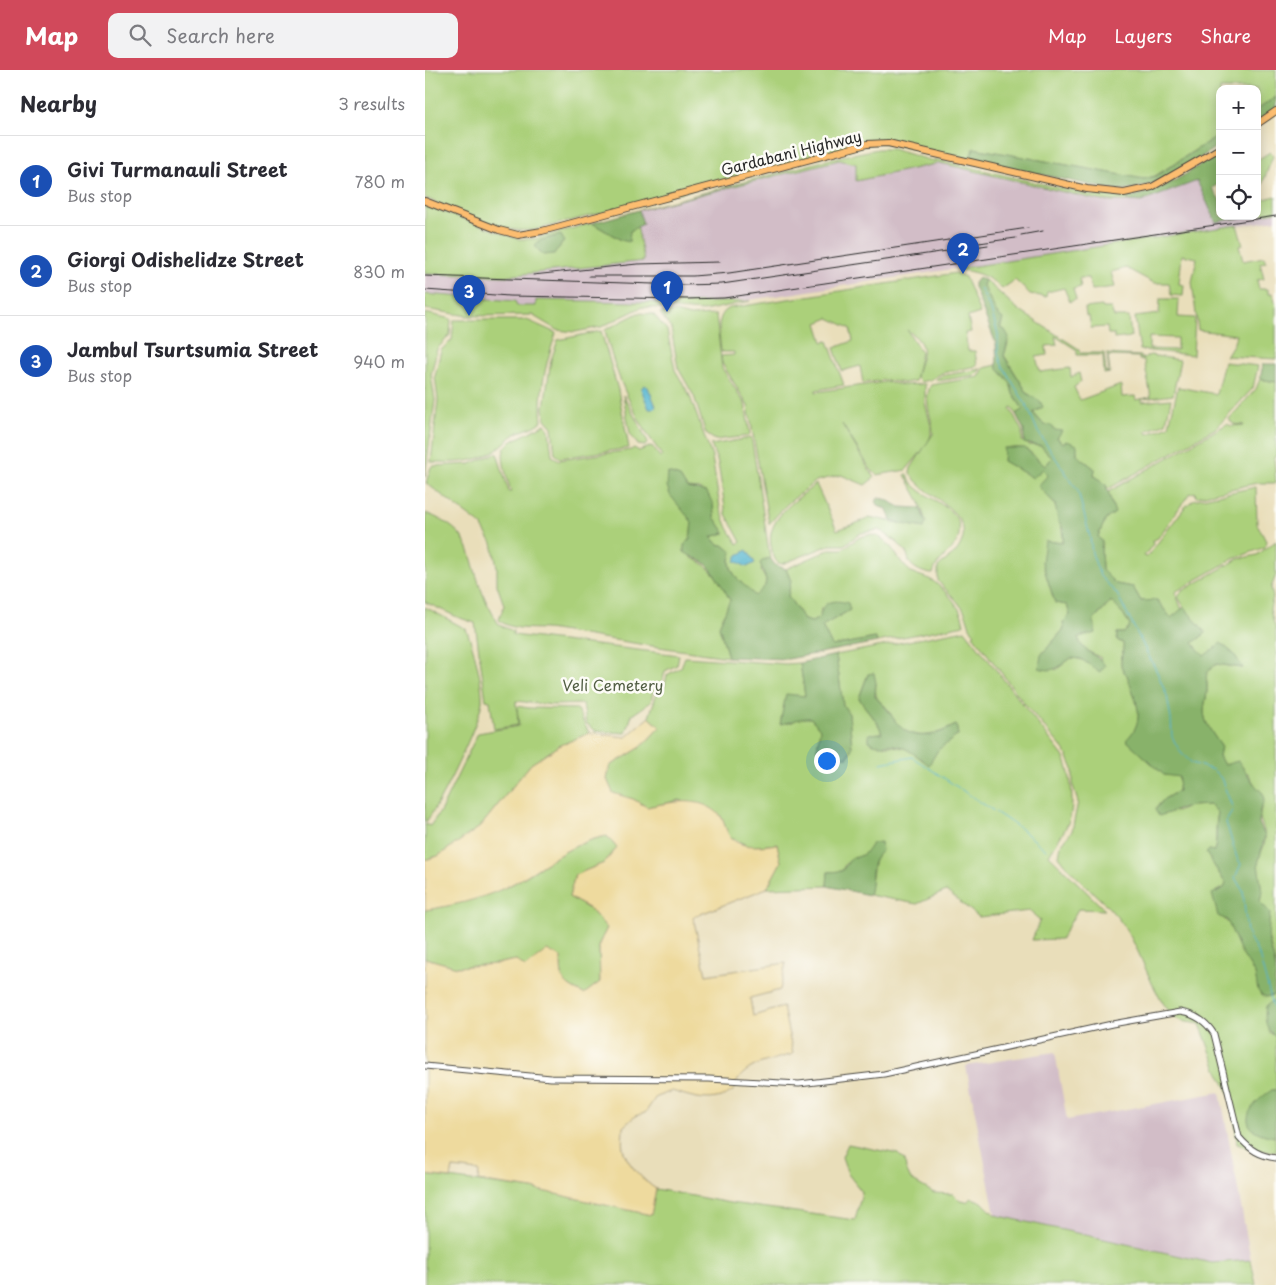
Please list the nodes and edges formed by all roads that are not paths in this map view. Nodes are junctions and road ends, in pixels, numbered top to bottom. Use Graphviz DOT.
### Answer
graph roads {
  1 [pos="1276,111"];
  2 [pos="1261,121"];
  3 [pos="1216,150"];
  4 [pos="425,201"];
  5 [pos="425,1066"];
  6 [pos="1276,1158"];
  1 -- 2 [label="main road"];
  3 -- 4 [label="main road, Gardabani Highway"];
  5 -- 6 [label="street"];
}
